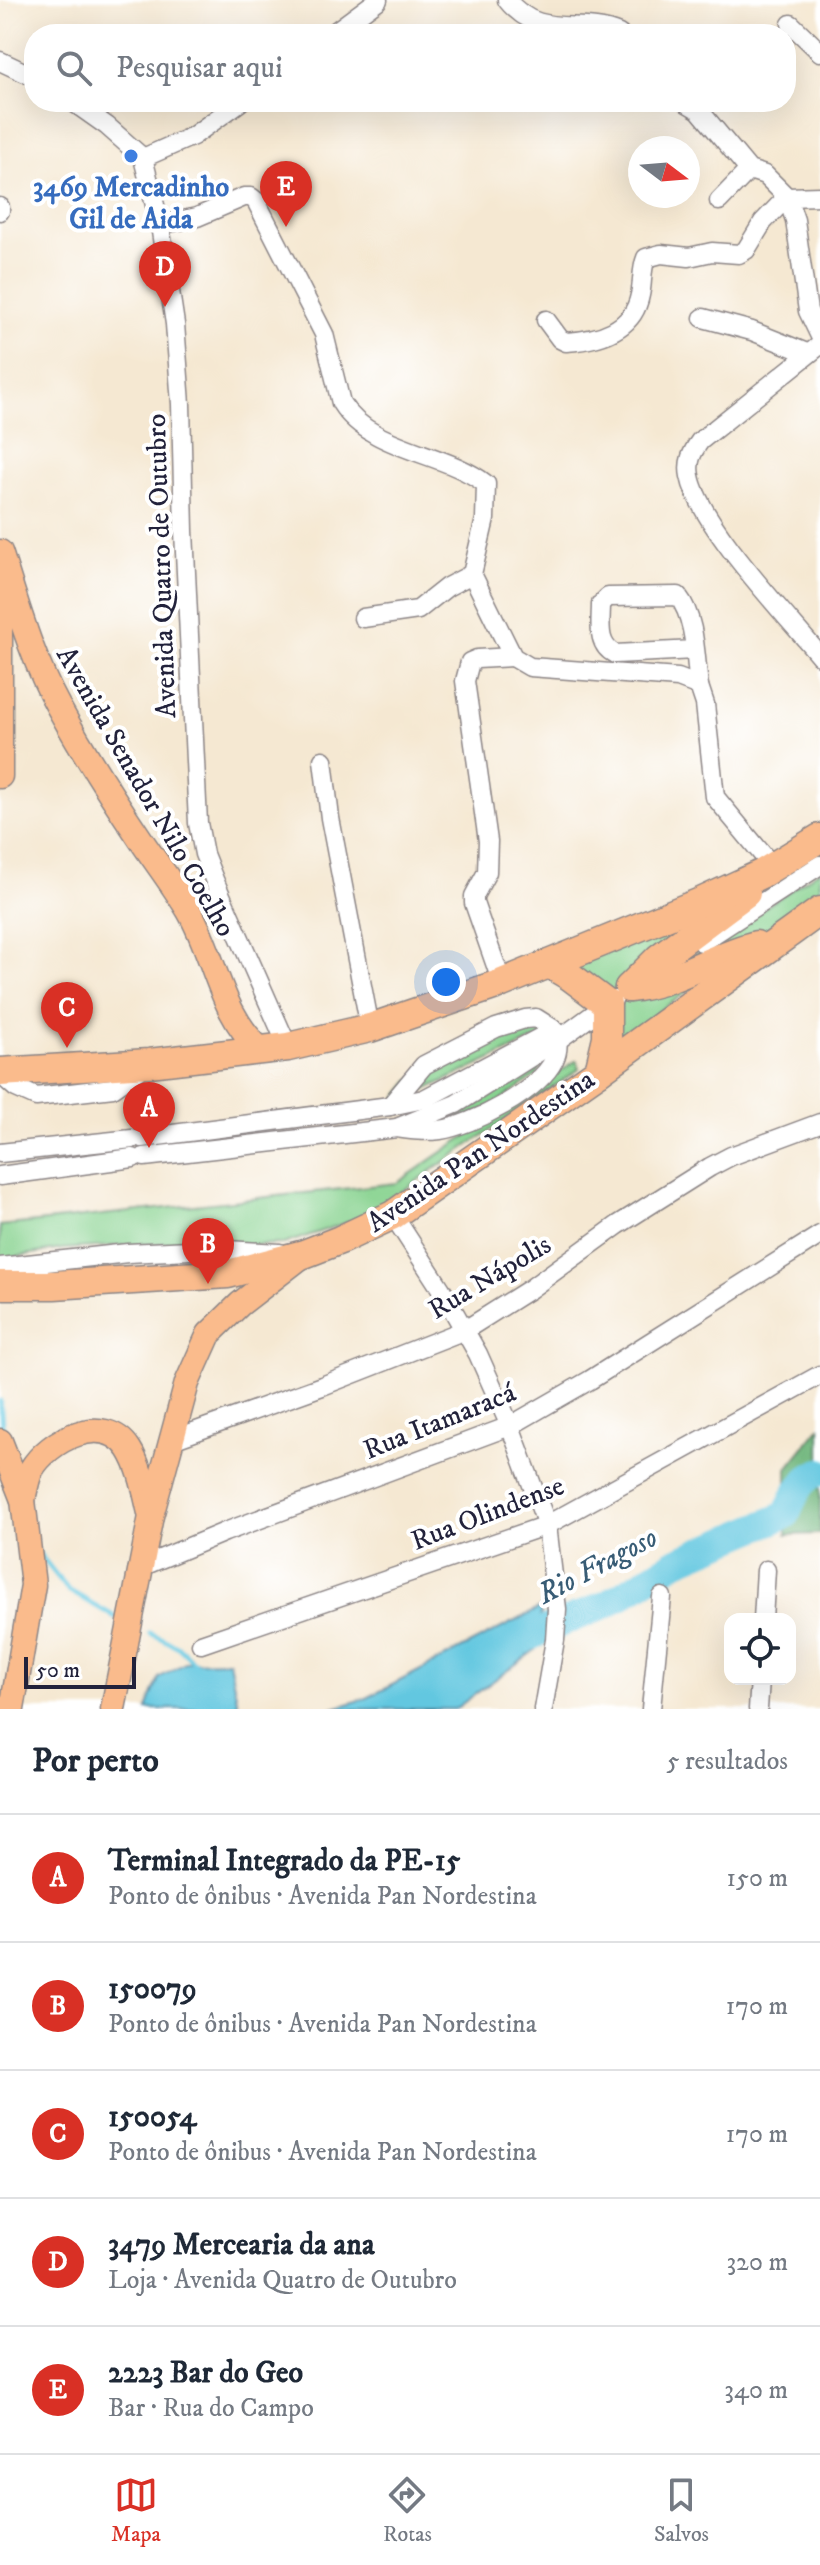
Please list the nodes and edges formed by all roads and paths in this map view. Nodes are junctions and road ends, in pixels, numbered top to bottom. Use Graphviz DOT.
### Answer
graph roads {
  1 [pos="378,0"];
  2 [pos="507,0"];
  3 [pos="346,24"];
  4 [pos="546,24"];
  5 [pos="796,29"];
  6 [pos="820,52"];
  7 [pos="0,61"];
  8 [pos="24,72"];
  9 [pos="87,112"];
  10 [pos="226,112"];
  11 [pos="701,112"];
  12 [pos="143,158"];
  13 [pos="749,170"];
  14 [pos="820,196"];
  15 [pos="787,197"];
  16 [pos="719,201"];
  17 [pos="160,225"];
  18 [pos="703,318"];
  19 [pos="546,320"];
  20 [pos="820,336"];
  21 [pos="814,349"];
  22 [pos="0,552"];
  23 [pos="472,574"];
  24 [pos="363,618"];
  25 [pos="695,650"];
  26 [pos="820,656"];
  27 [pos="513,657"];
  28 [pos="699,686"];
  29 [pos="323,760"];
  30 [pos="0,776"];
  31 [pos="820,838"];
  32 [pos="820,865"];
  33 [pos="767,870"];
  34 [pos="820,911"];
  35 [pos="778,940"];
  36 [pos="549,964"];
  37 [pos="502,983"];
  38 [pos="614,999"];
  39 [pos="370,1028"];
  40 [pos="557,1035"];
  41 [pos="274,1048"];
  42 [pos="599,1071"];
  43 [pos="0,1073"];
  44 [pos="390,1106"];
  45 [pos="820,1123"];
  46 [pos="0,1153"];
  47 [pos="0,1176"];
  48 [pos="393,1215"];
  49 [pos="820,1235"];
  50 [pos="304,1254"];
  51 [pos="0,1267"];
  52 [pos="0,1285"];
  53 [pos="465,1330"];
  54 [pos="820,1375"];
  55 [pos="510,1426"];
  56 [pos="0,1441"];
  57 [pos="169,1441"];
  58 [pos="23,1500"];
  59 [pos="151,1516"];
  60 [pos="547,1525"];
  61 [pos="141,1567"];
  62 [pos="766,1570"];
  63 [pos="662,1597"];
  64 [pos="763,1613"];
  65 [pos="201,1644"];
  66 [pos="760,1685"];
  67 [pos="12,1709"];
  68 [pos="113,1709"];
  69 [pos="543,1709"];
  70 [pos="651,1709"];
  71 [pos="758,1709"];
  1 -- 3 [label="street"];
  2 -- 4 [label="street"];
  5 -- 6 [label="street"];
  7 -- 8 [label="street"];
  9 -- 12 [label="street"];
  10 -- 12 [label="street"];
  11 -- 13 [label="street"];
  12 -- 17 [label="street, Avenida Quatro de Outubro"];
  13 -- 15 [label="street"];
  13 -- 16 [label="street"];
  14 -- 15 [label="street"];
  15 -- 19 [label="street"];
  15 -- 20 [label="street"];
  17 -- 23 [label="street"];
  17 -- 41 [label="street, Avenida Quatro de Outubro"];
  18 -- 21 [label="street"];
  21 -- 26 [label="street"];
  22 -- 30 [label="main road, Avenida Senador Nilo Coelho"];
  22 -- 41 [label="main road, Avenida Senador Nilo Coelho"];
  23 -- 24 [label="street"];
  23 -- 27 [label="street"];
  25 -- 25 [label="street"];
  25 -- 28 [label="street"];
  27 -- 28 [label="street"];
  27 -- 37 [label="street"];
  28 -- 33 [label="street"];
  29 -- 39 [label="street"];
  31 -- 33 [label="highway"];
  32 -- 38 [label="street"];
  33 -- 36 [label="highway"];
  33 -- 38 [label="highway"];
  34 -- 35 [label="highway, Avenida Pan Nordestina"];
  35 -- 38 [label="highway"];
  35 -- 42 [label="highway, Avenida Pan Nordestina"];
  36 -- 37 [label="highway"];
  36 -- 38 [label="highway"];
  37 -- 39 [label="highway"];
  38 -- 40 [label="street"];
  38 -- 42 [label="highway"];
  39 -- 41 [label="highway"];
  40 -- 44 [label="street"];
  40 -- 44 [label="street"];
  40 -- 47 [label="street"];
  41 -- 43 [label="highway"];
  42 -- 48 [label="highway, Avenida Pan Nordestina"];
  44 -- 46 [label="street"];
  45 -- 53 [label="street, Rua Nápolis"];
  48 -- 50 [label="highway, Avenida Pan Nordestina"];
  48 -- 53 [label="street"];
  49 -- 55 [label="street, Rua Itamaracá"];
  50 -- 51 [label="street"];
  50 -- 52 [label="highway, Avenida Pan Nordestina"];
  50 -- 57 [label="main road"];
  53 -- 55 [label="street"];
  53 -- 57 [label="street, Rua Nápolis"];
  54 -- 60 [label="street, Rua Olindense"];
  55 -- 60 [label="street"];
  55 -- 61 [label="street, Rua Itamaracá"];
  56 -- 58 [label="main road"];
  57 -- 59 [label="main road"];
  58 -- 59 [label="main road"];
  58 -- 67 [label="main road"];
  59 -- 61 [label="main road"];
  60 -- 65 [label="street, Rua Olindense"];
  60 -- 69 [label="street"];
  61 -- 68 [label="main road"];
  62 -- 64 [label="street"];
  63 -- 70 [label="street"];
  66 -- 71 [label="street"];
}
